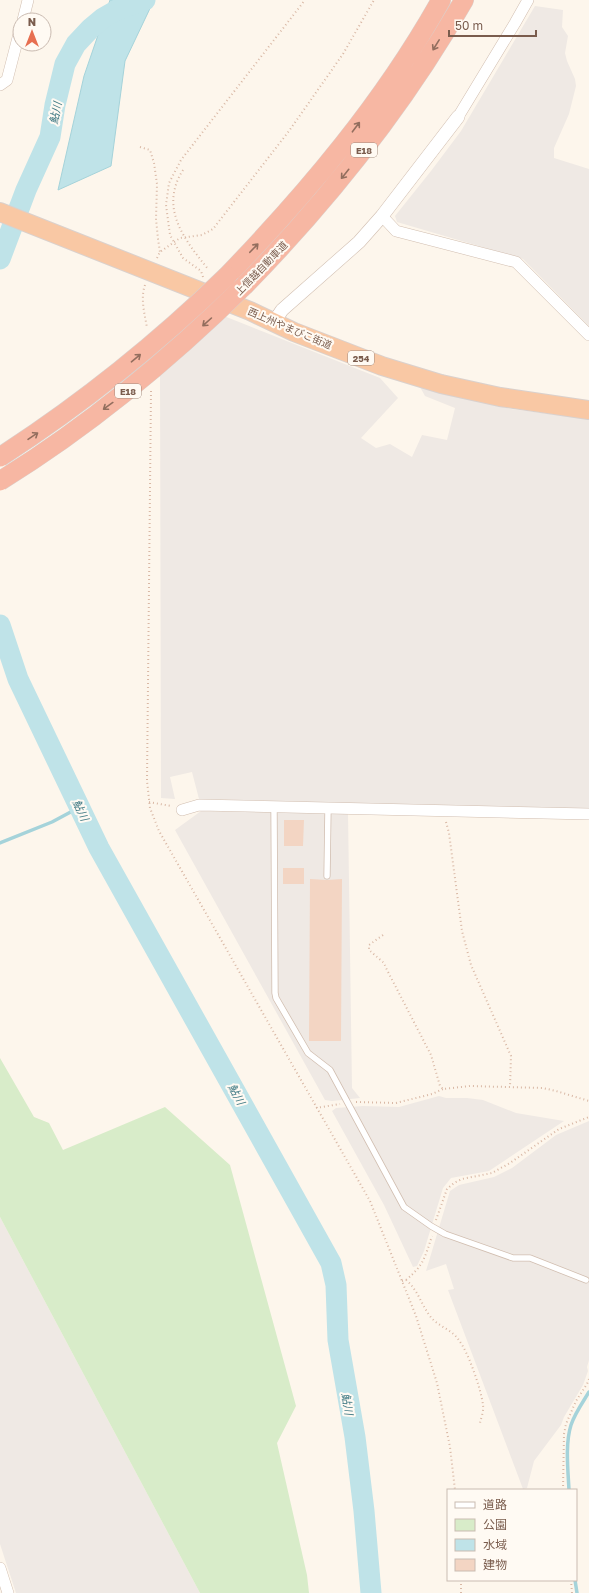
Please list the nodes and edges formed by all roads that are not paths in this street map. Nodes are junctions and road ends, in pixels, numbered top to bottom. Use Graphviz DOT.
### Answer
graph roads {
  1 [pos="28,0"];
  2 [pos="441,0"];
  3 [pos="464,0"];
  4 [pos="528,0"];
  5 [pos="25,12"];
  6 [pos="14,52"];
  7 [pos="0,85"];
  8 [pos="458,117"];
  9 [pos="0,212"];
  10 [pos="382,216"];
  11 [pos="274,322"];
  12 [pos="589,335"];
  13 [pos="589,410"];
  14 [pos="0,457"];
  15 [pos="0,481"];
  16 [pos="274,808"];
  17 [pos="328,809"];
  18 [pos="182,810"];
  19 [pos="589,814"];
  20 [pos="327,876"];
  21 [pos="586,1280"];
  22 [pos="0,1568"];
  23 [pos="8,1593"];
  1 -- 5 [label="street"];
  14 -- 2 [label="highway, 上信越自動車道 / E18, one-way, bridge"];
  3 -- 15 [label="highway, 上信越自動車道 / E18, one-way, bridge"];
  4 -- 8 [label="street"];
  6 -- 7 [label="street"];
  8 -- 10 [label="street"];
  9 -- 11 [label="highway, 西上州やまびこ街道 / 254"];
  10 -- 11 [label="street"];
  10 -- 12 [label="street"];
  11 -- 13 [label="highway, 西上州やまびこ街道 / 254"];
  16 -- 17 [label="street"];
  16 -- 18 [label="street"];
  16 -- 21 [label="lane"];
  17 -- 19 [label="street"];
  17 -- 20 [label="lane"];
  22 -- 23 [label="street"];
}
